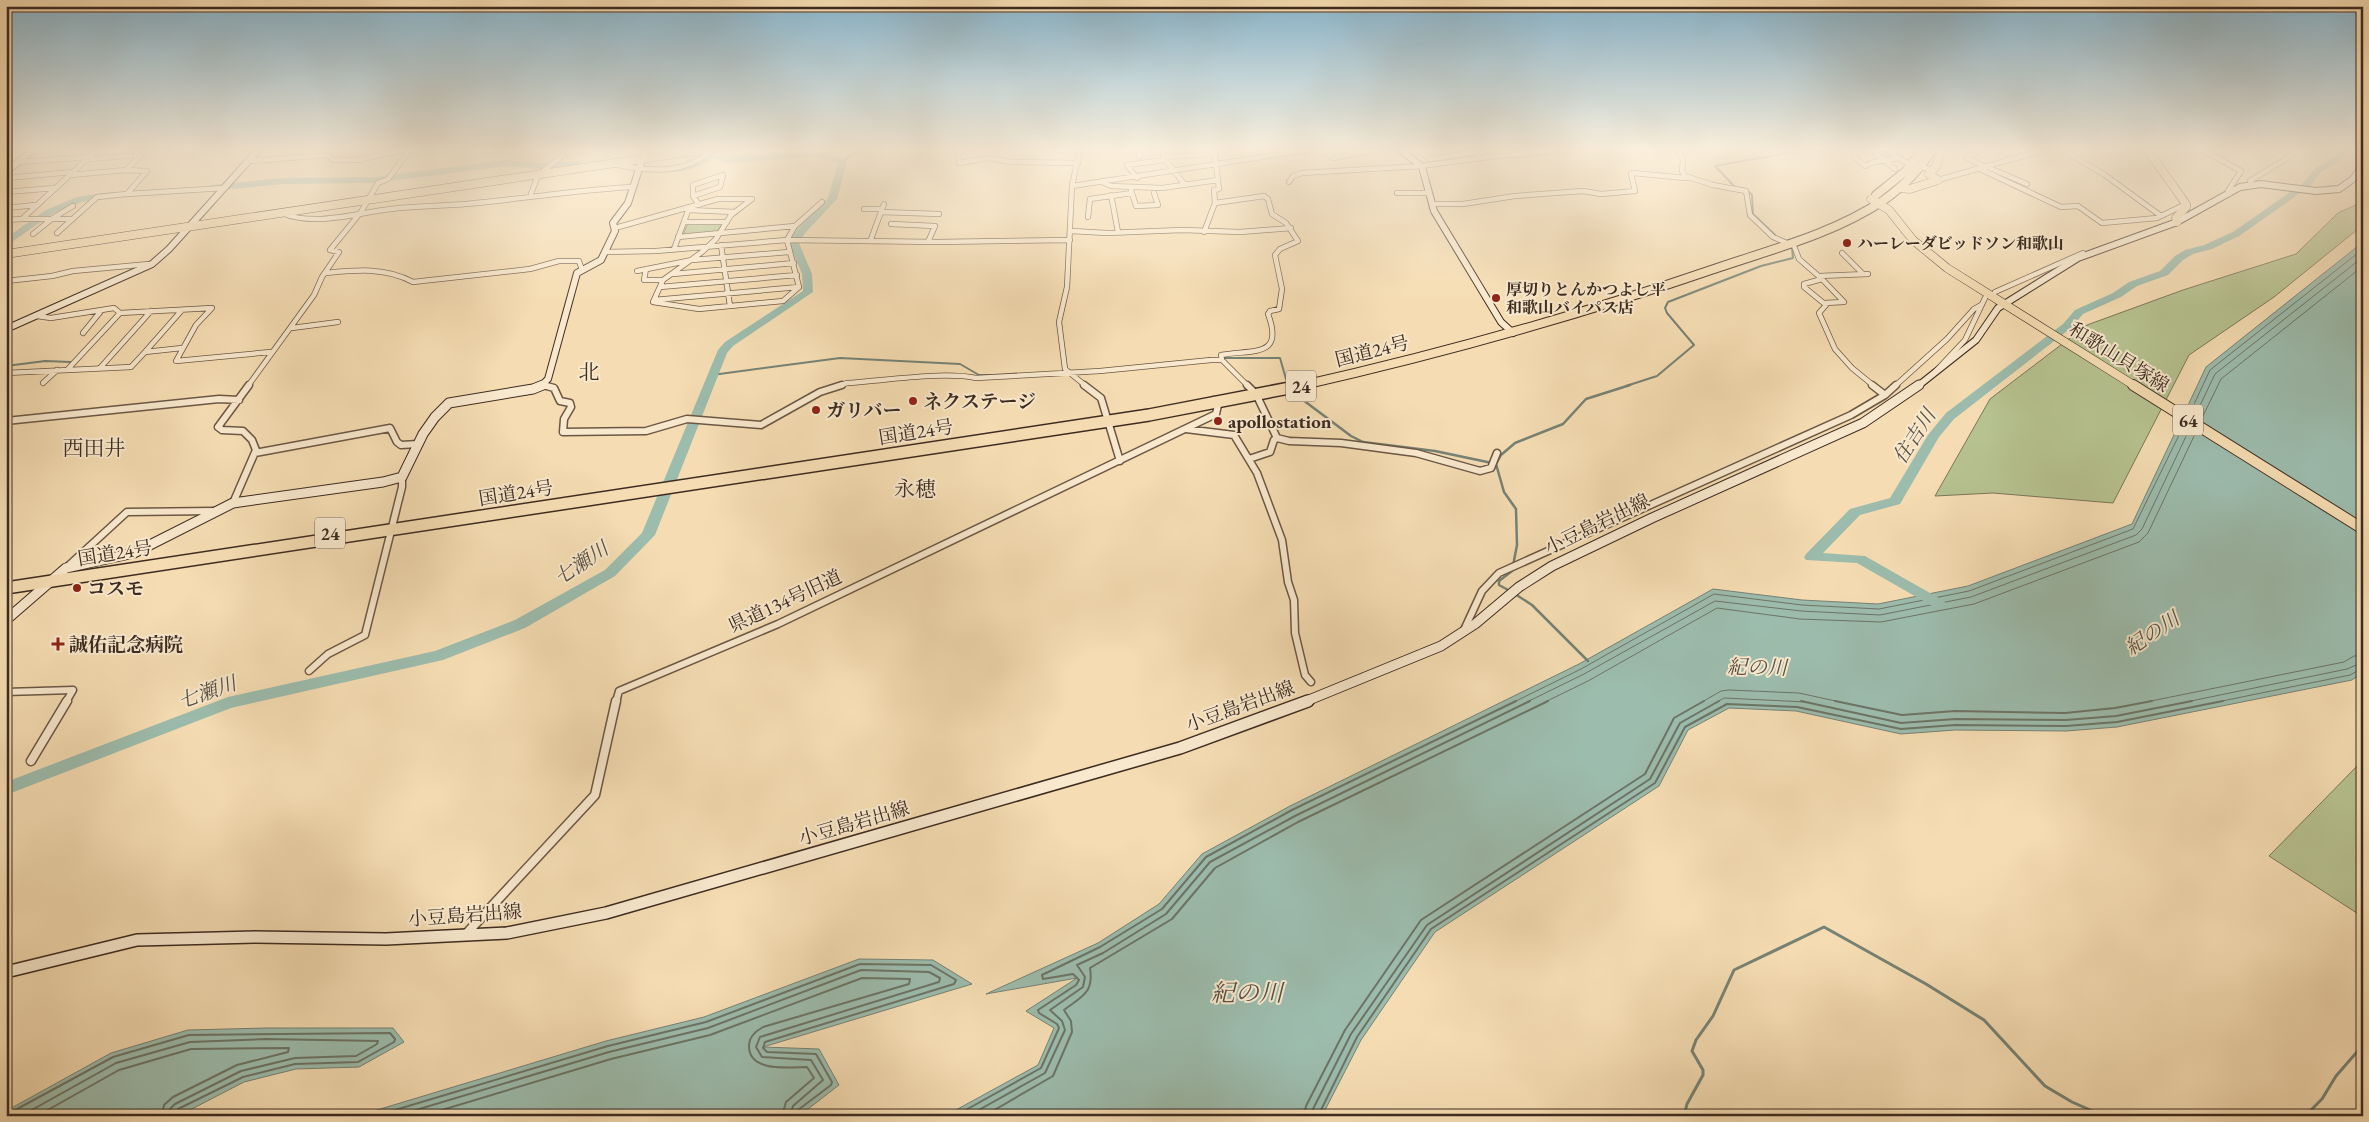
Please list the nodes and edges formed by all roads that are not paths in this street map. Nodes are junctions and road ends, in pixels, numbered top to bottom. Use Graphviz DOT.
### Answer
graph roads {
  1 [pos="41,200"];
  2 [pos="93,200"];
  3 [pos="213,200"];
  4 [pos="360,200"];
  5 [pos="361,200"];
  6 [pos="368,200"];
  7 [pos="491,200"];
  8 [pos="629,200"];
  9 [pos="696,200"];
  10 [pos="717,200"];
  11 [pos="750,200"];
  12 [pos="1072,200"];
  13 [pos="1090,200"];
  14 [pos="1112,200"];
  15 [pos="1134,200"];
  16 [pos="1156,200"];
  17 [pos="1233,200"];
  18 [pos="1268,200"];
  19 [pos="1431,200"];
  20 [pos="1487,200"];
  21 [pos="1749,200"];
  22 [pos="1875,200"];
  23 [pos="2048,200"];
  24 [pos="2140,200"];
  25 [pos="2183,200"];
  26 [pos="2218,200"];
  27 [pos="822,202"];
  28 [pos="1214,203"];
  29 [pos="1432,204"];
  30 [pos="2186,204"];
  31 [pos="36,205"];
  32 [pos="699,205"];
  33 [pos="73,206"];
  34 [pos="6,208"];
  35 [pos="883,208"];
  36 [pos="689,209"];
  37 [pos="864,209"];
  38 [pos="735,212"];
  39 [pos="282,213"];
  40 [pos="359,214"];
  41 [pos="939,214"];
  42 [pos="2161,216"];
  43 [pos="1088,217"];
  44 [pos="53,218"];
  45 [pos="22,219"];
  46 [pos="73,219"];
  47 [pos="6,220"];
  48 [pos="684,222"];
  49 [pos="727,222"];
  50 [pos="2177,222"];
  51 [pos="891,224"];
  52 [pos="190,226"];
  53 [pos="795,226"];
  54 [pos="614,228"];
  55 [pos="1291,228"];
  56 [pos="1071,231"];
  57 [pos="1118,232"];
  58 [pos="1204,232"];
  59 [pos="57,233"];
  60 [pos="720,233"];
  61 [pos="33,234"];
  62 [pos="678,237"];
  63 [pos="871,239"];
  64 [pos="787,240"];
  65 [pos="1070,240"];
  66 [pos="1784,241"];
  67 [pos="928,242"];
  68 [pos="721,245"];
  69 [pos="707,246"];
  70 [pos="674,249"];
  71 [pos="2099,249"];
  72 [pos="605,252"];
  73 [pos="789,252"];
  74 [pos="6,253"];
  75 [pos="1842,254"];
  76 [pos="721,258"];
  77 [pos="692,260"];
  78 [pos="794,263"];
  79 [pos="152,264"];
  80 [pos="646,269"];
  81 [pos="724,269"];
  82 [pos="582,270"];
  83 [pos="637,271"];
  84 [pos="326,273"];
  85 [pos="672,274"];
  86 [pos="797,274"];
  87 [pos="1821,278"];
  88 [pos="663,280"];
  89 [pos="6,281"];
  90 [pos="727,281"];
  91 [pos="799,286"];
  92 [pos="660,287"];
  93 [pos="730,293"];
  94 [pos="1989,294"];
  95 [pos="654,300"];
  96 [pos="1824,303"];
  97 [pos="2004,304"];
  98 [pos="1980,305"];
  99 [pos="730,306"];
  100 [pos="101,310"];
  101 [pos="182,310"];
  102 [pos="151,311"];
  103 [pos="120,313"];
  104 [pos="37,316"];
  105 [pos="338,322"];
  106 [pos="292,328"];
  107 [pos="6,329"];
  108 [pos="1510,330"];
  109 [pos="83,333"];
  110 [pos="182,348"];
  111 [pos="146,352"];
  112 [pos="271,352"];
  113 [pos="1222,360"];
  114 [pos="100,368"];
  115 [pos="57,370"];
  116 [pos="67,370"];
  117 [pos="9,372"];
  118 [pos="1068,373"];
  119 [pos="1932,375"];
  120 [pos="6,379"];
  121 [pos="43,383"];
  122 [pos="543,385"];
  123 [pos="1255,393"];
  124 [pos="1885,395"];
  125 [pos="239,400"];
  126 [pos="1215,401"];
  127 [pos="1107,419"];
  128 [pos="6,421"];
  129 [pos="1186,430"];
  130 [pos="1277,438"];
  131 [pos="418,444"];
  132 [pos="254,452"];
  133 [pos="1497,453"];
  134 [pos="1250,459"];
  135 [pos="1120,461"];
  136 [pos="402,477"];
  137 [pos="233,502"];
  138 [pos="216,511"];
  139 [pos="392,526"];
  140 [pos="2363,529"];
  141 [pos="59,574"];
  142 [pos="6,581"];
  143 [pos="6,588"];
  144 [pos="6,620"];
  145 [pos="1464,632"];
  146 [pos="309,671"];
  147 [pos="1311,682"];
  148 [pos="6,692"];
  149 [pos="31,761"];
  150 [pos="466,935"];
  151 [pos="6,972"];
  1 -- 31 [label="street"];
  2 -- 46 [label="street"];
  3 -- 52 [label="main road"];
  4 -- 52 [label="main road"];
  5 -- 39 [label="main road"];
  6 -- 40 [label="street"];
  7 -- 40 [label="street"];
  8 -- 54 [label="main road"];
  9 -- 32 [label="street"];
  10 -- 32 [label="street"];
  11 -- 38 [label="street"];
  12 -- 56 [label="street"];
  13 -- 43 [label="street"];
  14 -- 57 [label="street"];
  15 -- 16 [label="street"];
  17 -- 28 [label="street"];
  18 -- 55 [label="street"];
  19 -- 29 [label="main road"];
  20 -- 29 [label="street"];
  21 -- 66 [label="street"];
  22 -- 66 [label="highway, 国道24号 / 24"];
  22 -- 94 [label="main road, 和歌山貝塚線 / 64"];
  23 -- 42 [label="street"];
  24 -- 42 [label="street"];
  25 -- 30 [label="main road"];
  26 -- 50 [label="main road, 小豆島岩出線"];
  27 -- 53 [label="street"];
  28 -- 58 [label="street"];
  29 -- 108 [label="main road"];
  30 -- 42 [label="street"];
  30 -- 50 [label="main road"];
  31 -- 34 [label="street"];
  31 -- 45 [label="street"];
  32 -- 36 [label="street"];
  33 -- 44 [label="street"];
  35 -- 37 [label="street"];
  35 -- 41 [label="street"];
  35 -- 63 [label="street"];
  36 -- 38 [label="street"];
  36 -- 48 [label="street"];
  36 -- 54 [label="street"];
  38 -- 49 [label="street"];
  39 -- 40 [label="street"];
  39 -- 52 [label="main road"];
  40 -- 84 [label="street"];
  44 -- 45 [label="street"];
  44 -- 46 [label="street"];
  44 -- 61 [label="street"];
  45 -- 47 [label="street"];
  46 -- 59 [label="street"];
  48 -- 49 [label="street"];
  48 -- 62 [label="street"];
  49 -- 60 [label="street"];
  50 -- 71 [label="main road, 小豆島岩出線"];
  51 -- 67 [label="street"];
  52 -- 74 [label="main road"];
  52 -- 79 [label="main road"];
  53 -- 60 [label="street"];
  53 -- 64 [label="street"];
  54 -- 72 [label="main road"];
  55 -- 58 [label="street"];
  55 -- 113 [label="street"];
  56 -- 57 [label="street"];
  56 -- 65 [label="street"];
  57 -- 58 [label="street"];
  60 -- 62 [label="street"];
  60 -- 69 [label="street"];
  62 -- 70 [label="street"];
  63 -- 64 [label="street"];
  63 -- 67 [label="street"];
  64 -- 68 [label="street"];
  64 -- 73 [label="street"];
  65 -- 67 [label="street"];
  65 -- 118 [label="street"];
  66 -- 87 [label="street"];
  66 -- 108 [label="highway, 国道24号 / 24"];
  68 -- 69 [label="street"];
  68 -- 76 [label="street"];
  69 -- 70 [label="street"];
  69 -- 77 [label="street"];
  70 -- 72 [label="street"];
  71 -- 94 [label="street"];
  71 -- 97 [label="main road, 小豆島岩出線"];
  72 -- 82 [label="main road"];
  73 -- 76 [label="street"];
  73 -- 78 [label="street"];
  75 -- 87 [label="street"];
  76 -- 77 [label="street"];
  76 -- 81 [label="street"];
  77 -- 80 [label="street"];
  77 -- 85 [label="street"];
  78 -- 81 [label="street"];
  78 -- 86 [label="street"];
  79 -- 89 [label="street"];
  79 -- 104 [label="main road"];
  80 -- 83 [label="street"];
  80 -- 88 [label="street"];
  81 -- 85 [label="street"];
  81 -- 90 [label="street"];
  82 -- 84 [label="street"];
  82 -- 122 [label="main road"];
  84 -- 106 [label="street"];
  85 -- 88 [label="street"];
  86 -- 90 [label="street"];
  86 -- 91 [label="street"];
  87 -- 96 [label="street"];
  87 -- 96 [label="street"];
  88 -- 92 [label="street"];
  90 -- 92 [label="street"];
  90 -- 93 [label="street"];
  91 -- 93 [label="street"];
  91 -- 99 [label="street"];
  92 -- 95 [label="street"];
  93 -- 95 [label="street"];
  93 -- 99 [label="street"];
  94 -- 97 [label="main road, 和歌山貝塚線 / 64"];
  94 -- 98 [label="street"];
  95 -- 99 [label="street"];
  96 -- 124 [label="street"];
  97 -- 119 [label="main road, 小豆島岩出線"];
  97 -- 140 [label="main road, 和歌山貝塚線 / 64"];
  98 -- 119 [label="street"];
  98 -- 124 [label="street"];
  100 -- 103 [label="street"];
  100 -- 104 [label="street"];
  100 -- 109 [label="street"];
  101 -- 102 [label="street"];
  101 -- 110 [label="street"];
  101 -- 111 [label="street"];
  102 -- 103 [label="street"];
  102 -- 114 [label="street"];
  103 -- 116 [label="street"];
  104 -- 107 [label="main road"];
  105 -- 106 [label="street"];
  106 -- 112 [label="street"];
  108 -- 123 [label="highway, 国道24号 / 24"];
  110 -- 111 [label="street"];
  110 -- 112 [label="street"];
  111 -- 114 [label="street"];
  112 -- 125 [label="street"];
  113 -- 118 [label="street"];
  113 -- 123 [label="street"];
  114 -- 116 [label="street"];
  115 -- 116 [label="street"];
  115 -- 117 [label="street"];
  115 -- 121 [label="street"];
  117 -- 120 [label="street"];
  118 -- 122 [label="street"];
  118 -- 127 [label="street"];
  119 -- 145 [label="main road, 小豆島岩出線"];
  122 -- 131 [label="main road"];
  123 -- 126 [label="highway, 国道24号 / 24"];
  123 -- 130 [label="street"];
  124 -- 145 [label="street"];
  125 -- 128 [label="street"];
  125 -- 132 [label="street"];
  126 -- 127 [label="highway, 国道24号 / 24"];
  126 -- 129 [label="street, 県道134号旧道"];
  127 -- 135 [label="street"];
  127 -- 139 [label="highway, 国道24号 / 24"];
  129 -- 134 [label="street"];
  129 -- 135 [label="street, 県道134号旧道"];
  130 -- 133 [label="street"];
  130 -- 134 [label="street"];
  131 -- 132 [label="street"];
  131 -- 136 [label="main road"];
  132 -- 137 [label="street"];
  134 -- 147 [label="street"];
  135 -- 150 [label="street, 県道134号旧道"];
  136 -- 137 [label="main road"];
  136 -- 139 [label="street"];
  137 -- 138 [label="main road"];
  138 -- 141 [label="main road"];
  138 -- 141 [label="street"];
  139 -- 141 [label="highway, 国道24号 / 24"];
  139 -- 146 [label="street"];
  141 -- 142 [label="highway, 国道24号 / 24"];
  141 -- 143 [label="highway, 国道24号 / 24"];
  141 -- 144 [label="main road"];
  145 -- 150 [label="main road, 小豆島岩出線"];
  148 -- 149 [label="street"];
  150 -- 151 [label="main road, 小豆島岩出線"];
}
